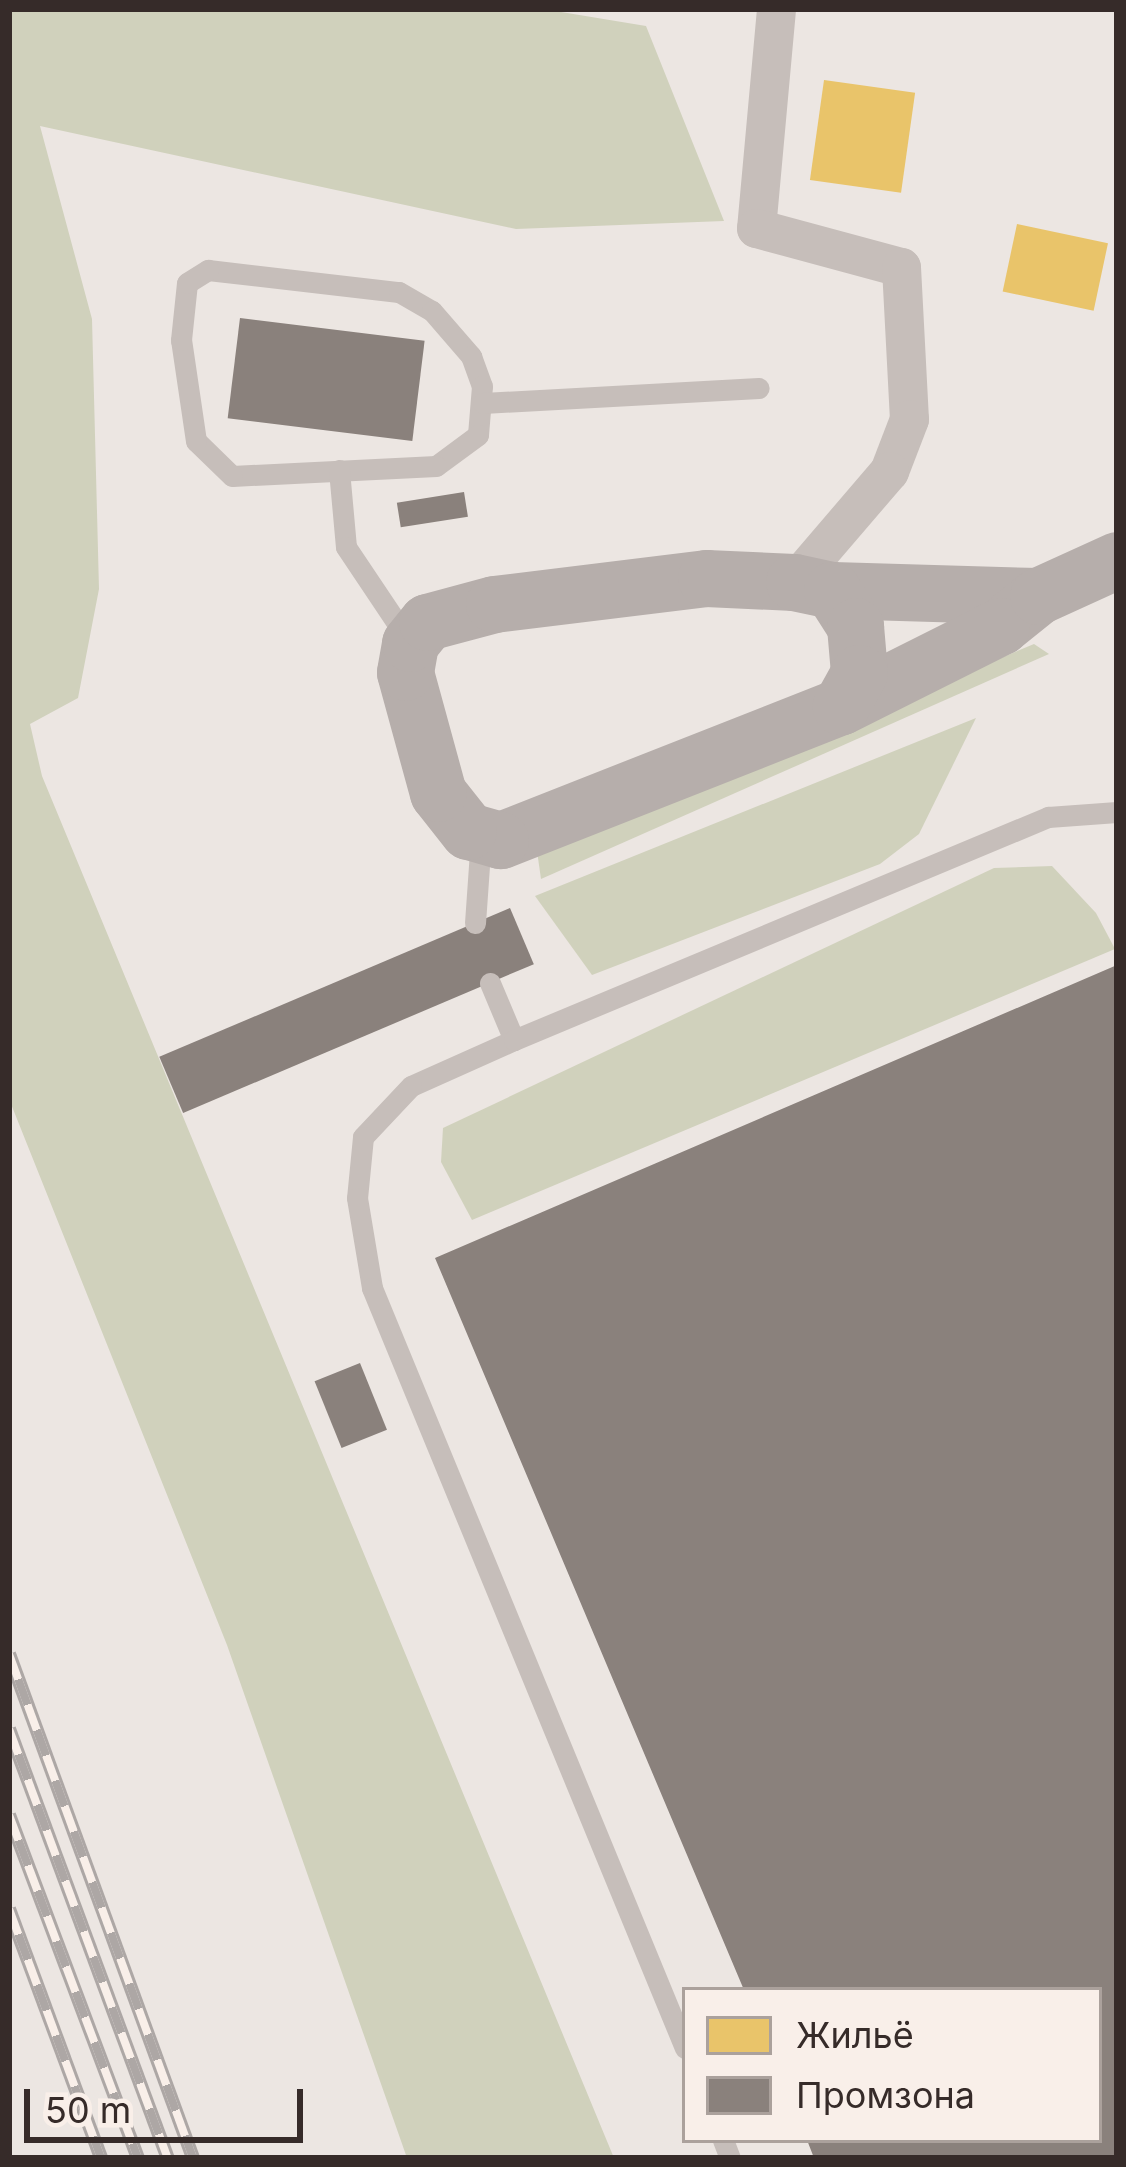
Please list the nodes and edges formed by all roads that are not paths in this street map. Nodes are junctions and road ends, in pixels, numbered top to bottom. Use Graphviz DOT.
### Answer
graph roads {
  1 [pos="776,9"];
  2 [pos="759,388"];
  3 [pos="483,403"];
  4 [pos="339,470"];
  5 [pos="1117,560"];
  6 [pos="813,586"];
  7 [pos="1037,596"];
  8 [pos="410,644"];
  9 [pos="841,706"];
  10 [pos="1117,812"];
  11 [pos="482,837"];
  12 [pos="475,923"];
  13 [pos="490,983"];
  14 [pos="514,1040"];
  15 [pos="682,2041"];
  1 -- 6 [label="street"];
  2 -- 3 [label="lane"];
  3 -- 4 [label="lane"];
  3 -- 4 [label="lane"];
  4 -- 8 [label="lane"];
  5 -- 7 [label="street"];
  6 -- 7 [label="street"];
  6 -- 8 [label="street"];
  6 -- 9 [label="street"];
  7 -- 9 [label="street"];
  8 -- 11 [label="street"];
  9 -- 11 [label="street"];
  10 -- 14 [label="lane"];
  11 -- 12 [label="lane"];
  13 -- 14 [label="lane"];
  14 -- 15 [label="lane"];
}
